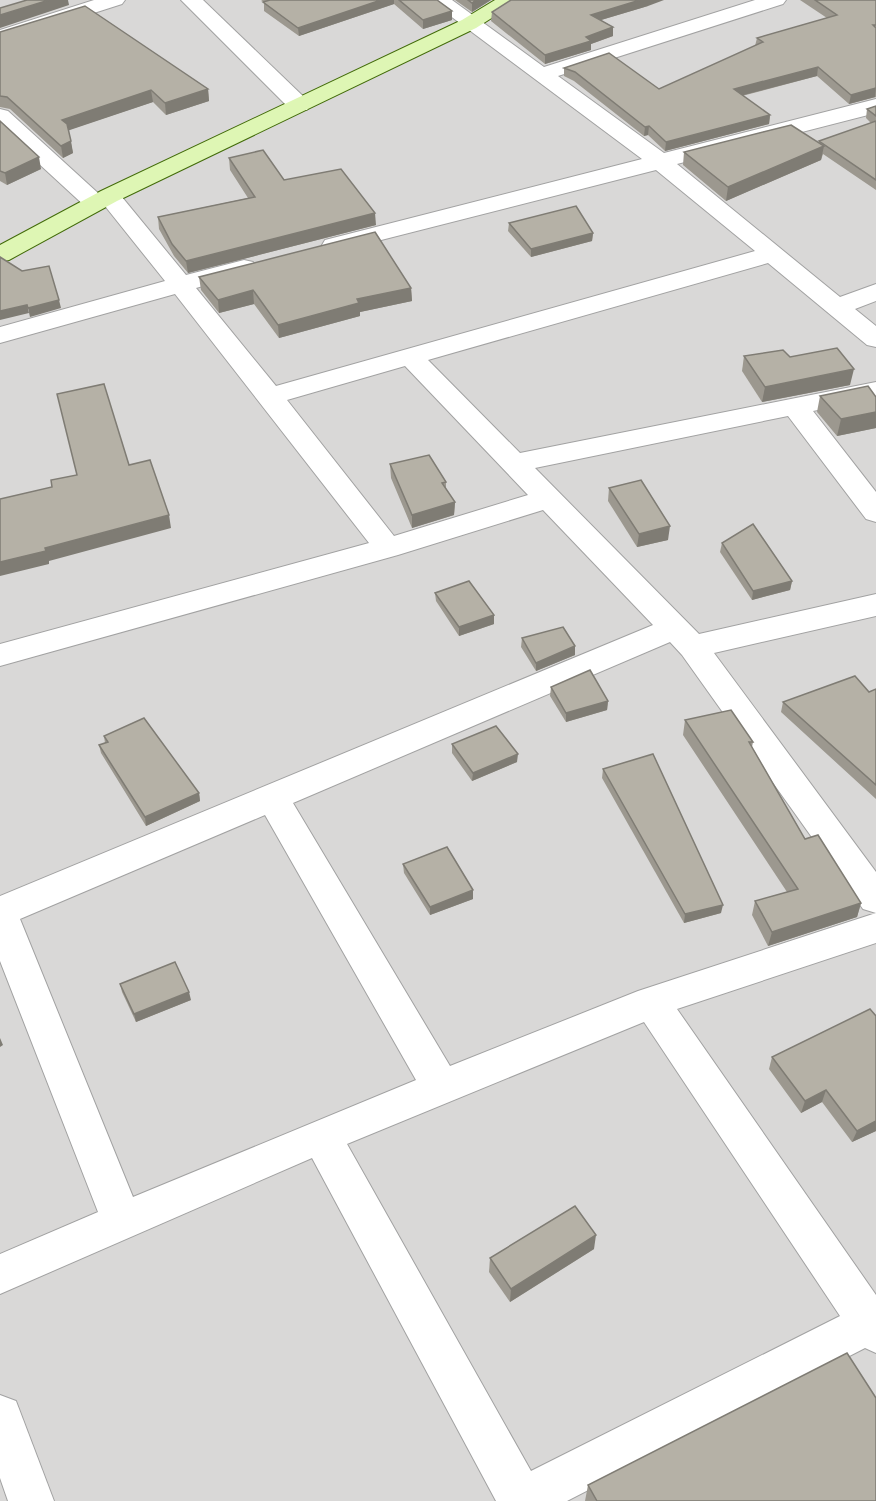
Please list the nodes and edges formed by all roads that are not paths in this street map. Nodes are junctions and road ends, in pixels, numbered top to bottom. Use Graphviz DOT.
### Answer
graph roads {
  1 [pos="115,0"];
  2 [pos="191,0"];
  3 [pos="439,0"];
  4 [pos="510,0"];
  5 [pos="776,0"];
  6 [pos="469,24"];
  7 [pos="0,37"];
  8 [pos="540,75"];
  9 [pos="299,105"];
  10 [pos="876,106"];
  11 [pos="0,116"];
  12 [pos="662,162"];
  13 [pos="102,199"];
  14 [pos="306,252"];
  15 [pos="773,254"];
  16 [pos="0,255"];
  17 [pos="272,260"];
  18 [pos="180,283"];
  19 [pos="876,292"];
  20 [pos="837,306"];
  21 [pos="0,334"];
  22 [pos="876,339"];
  23 [pos="410,356"];
  24 [pos="876,390"];
  25 [pos="270,396"];
  26 [pos="795,406"];
  27 [pos="514,463"];
  28 [pos="550,498"];
  29 [pos="876,512"];
  30 [pos="388,548"];
  31 [pos="876,605"];
  32 [pos="683,637"];
  33 [pos="0,655"];
  34 [pos="272,797"];
  35 [pos="876,899"];
  36 [pos="0,913"];
  37 [pos="876,928"];
  38 [pos="651,1002"];
  39 [pos="441,1087"];
  40 [pos="321,1136"];
  41 [pos="122,1221"];
  42 [pos="0,1274"];
  43 [pos="874,1325"];
  44 [pos="0,1417"];
  45 [pos="522,1500"];
  46 [pos="31,1501"];
  1 -- 7 [label="street"];
  2 -- 9 [label="street"];
  3 -- 6 [label="street"];
  4 -- 6 [label="street"];
  5 -- 8 [label="street"];
  6 -- 8 [label="street"];
  6 -- 9 [label="street"];
  8 -- 12 [label="street"];
  9 -- 13 [label="street"];
  10 -- 12 [label="street"];
  11 -- 13 [label="street"];
  12 -- 14 [label="street"];
  12 -- 15 [label="street"];
  13 -- 16 [label="street"];
  13 -- 18 [label="street"];
  15 -- 20 [label="street"];
  15 -- 23 [label="street"];
  17 -- 18 [label="street"];
  18 -- 21 [label="street"];
  18 -- 25 [label="street"];
  19 -- 20 [label="street"];
  20 -- 22 [label="street"];
  23 -- 25 [label="street"];
  23 -- 27 [label="street"];
  24 -- 26 [label="street"];
  25 -- 30 [label="street"];
  26 -- 27 [label="street"];
  26 -- 29 [label="street"];
  27 -- 28 [label="street"];
  28 -- 30 [label="street"];
  28 -- 32 [label="street"];
  30 -- 33 [label="street"];
  31 -- 32 [label="street"];
  32 -- 34 [label="street"];
  32 -- 35 [label="street"];
  34 -- 36 [label="street"];
  34 -- 39 [label="street"];
  36 -- 41 [label="street"];
  37 -- 38 [label="street"];
  38 -- 39 [label="street"];
  38 -- 43 [label="street"];
  39 -- 40 [label="street"];
  40 -- 41 [label="street"];
  40 -- 45 [label="street"];
  41 -- 42 [label="street"];
  43 -- 45 [label="street"];
  44 -- 46 [label="street"];
}
